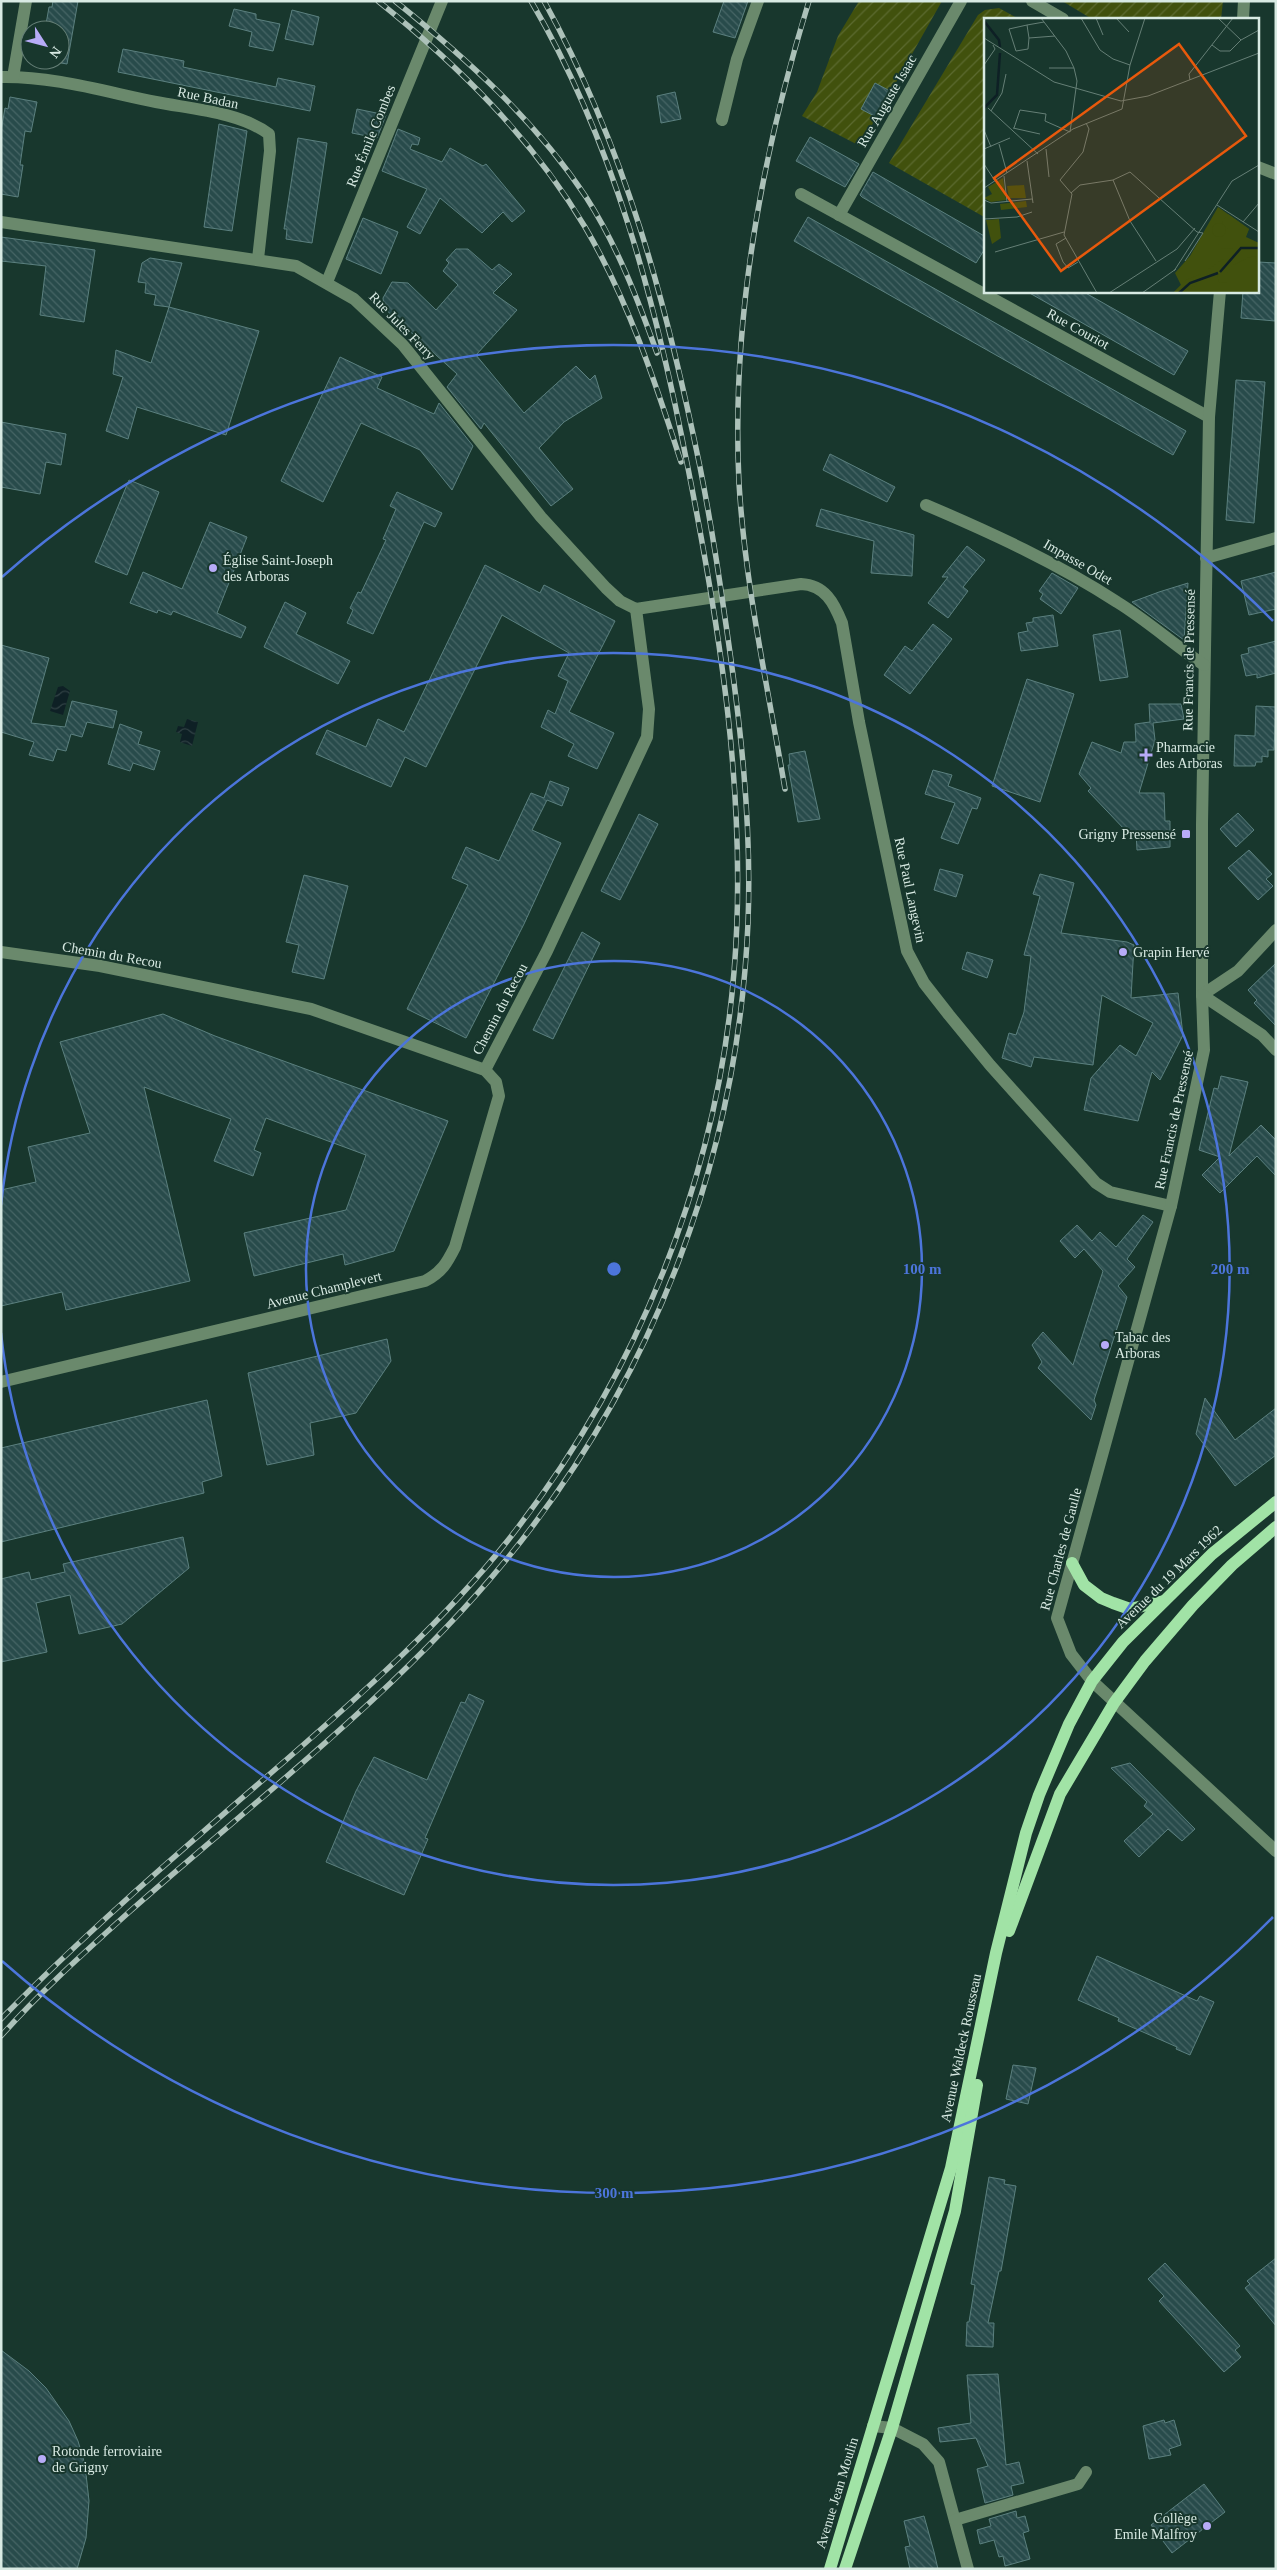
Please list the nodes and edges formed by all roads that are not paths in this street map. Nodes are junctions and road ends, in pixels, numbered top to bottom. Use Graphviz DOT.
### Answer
graph roads {
  1 [pos="26,1"];
  2 [pos="442,1"];
  3 [pos="758,1"];
  4 [pos="961,1"];
  5 [pos="1032,1"];
  6 [pos="1244,1"];
  7 [pos="1061,18"];
  8 [pos="1243,18"];
  9 [pos="7,77"];
  10 [pos="722,120"];
  11 [pos="1260,168"];
  12 [pos="1276,174"];
  13 [pos="801,194"];
  14 [pos="839,215"];
  15 [pos="1,222"];
  16 [pos="258,259"];
  17 [pos="327,282"];
  18 [pos="1220,292"];
  19 [pos="1209,417"];
  20 [pos="926,505"];
  21 [pos="1276,538"];
  22 [pos="1206,558"];
  23 [pos="636,609"];
  24 [pos="1204,665"];
  25 [pos="1276,930"];
  26 [pos="1,952"];
  27 [pos="1202,995"];
  28 [pos="1276,1050"];
  29 [pos="485,1070"];
  30 [pos="1171,1206"];
  31 [pos="1,1382"];
  32 [pos="1276,1502"];
  33 [pos="1276,1528"];
  34 [pos="1072,1563"];
  35 [pos="1164,1601"];
  36 [pos="1092,1681"];
  37 [pos="1114,1703"];
  38 [pos="1276,1851"];
  39 [pos="873,2426"];
  40 [pos="892,2428"];
  41 [pos="1086,2472"];
  42 [pos="955,2520"];
  43 [pos="830,2569"];
  44 [pos="845,2569"];
  45 [pos="968,2569"];
  1 -- 9 [label="street, Rue Badan"];
  2 -- 17 [label="street, Rue Émile Combes"];
  3 -- 10 [label="street"];
  4 -- 14 [label="street, Rue Auguste Isaac"];
  5 -- 7 [label="street"];
  6 -- 8 [label="street"];
  9 -- 16 [label="street, Rue Badan"];
  11 -- 12 [label="street"];
  13 -- 14 [label="street, Rue Couriot"];
  14 -- 19 [label="street, Rue Couriot"];
  15 -- 16 [label="street, Rue Jules Ferry"];
  16 -- 17 [label="street, Rue Jules Ferry"];
  17 -- 23 [label="street, Rue Jules Ferry"];
  18 -- 19 [label="street, Rue Francis de Pressensé"];
  19 -- 22 [label="street, Rue Francis de Pressensé"];
  20 -- 24 [label="street, Impasse Odet"];
  21 -- 22 [label="street"];
  22 -- 24 [label="street, Rue Francis de Pressensé"];
  23 -- 29 [label="street, Chemin du Recou"];
  23 -- 30 [label="street, Rue Paul Langevin"];
  24 -- 27 [label="street, Rue Francis de Pressensé"];
  25 -- 27 [label="street"];
  26 -- 29 [label="street, Chemin du Recou"];
  27 -- 28 [label="street"];
  27 -- 30 [label="street, Rue Francis de Pressensé"];
  29 -- 31 [label="street, Avenue Champlevert"];
  30 -- 34 [label="street, Rue Charles de Gaulle"];
  32 -- 35 [label="main road, Avenue du 19 Mars 1962"];
  33 -- 37 [label="main road"];
  34 -- 35 [label="main road"];
  34 -- 36 [label="street, Rue Charles de Gaulle"];
  35 -- 36 [label="main road, Avenue du 19 Mars 1962"];
  36 -- 37 [label="street, Rue Charles de Gaulle"];
  36 -- 39 [label="main road, Avenue Waldeck Rousseau"];
  37 -- 38 [label="street, Rue Charles de Gaulle"];
  37 -- 40 [label="main road, Avenue Waldeck Rousseau"];
  39 -- 40 [label="street"];
  39 -- 43 [label="main road, Avenue Jean Moulin"];
  40 -- 42 [label="street"];
  40 -- 44 [label="main road"];
  41 -- 42 [label="street"];
  42 -- 45 [label="street"];
}
